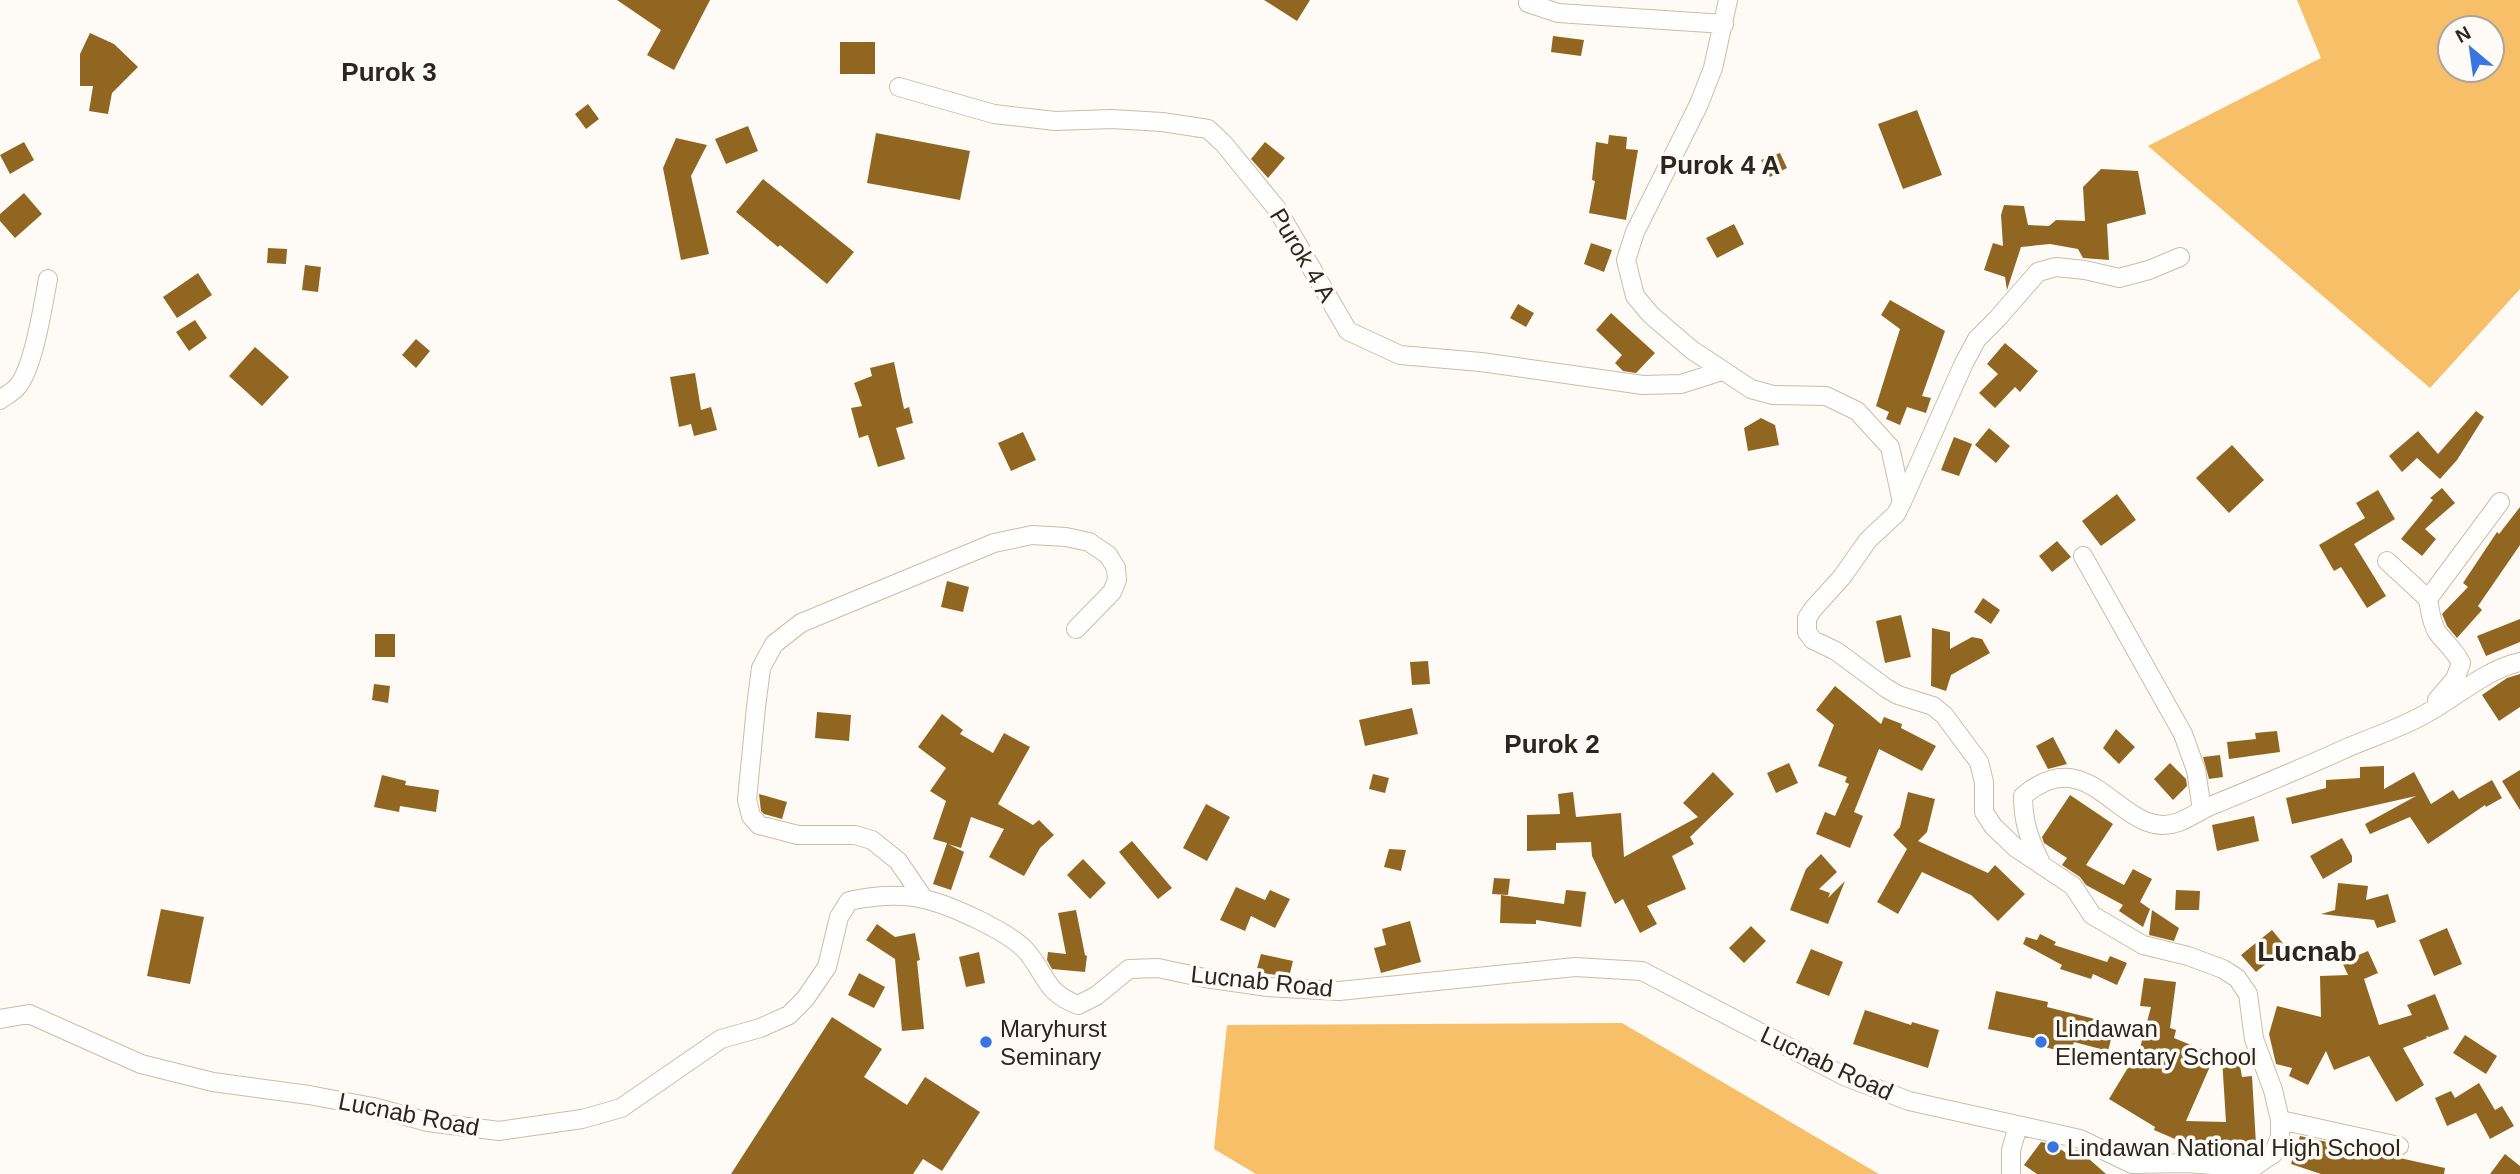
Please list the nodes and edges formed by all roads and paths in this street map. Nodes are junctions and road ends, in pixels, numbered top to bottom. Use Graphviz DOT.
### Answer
graph roads {
  1 [pos="1728,0"];
  2 [pos="1528,3"];
  3 [pos="1724,24"];
  4 [pos="899,87"];
  5 [pos="2180,257"];
  6 [pos="48,279"];
  7 [pos="1722,371"];
  8 [pos="0,400"];
  9 [pos="1902,502"];
  10 [pos="2500,502"];
  11 [pos="2083,556"];
  12 [pos="2387,561"];
  13 [pos="2428,598"];
  14 [pos="1076,629"];
  15 [pos="2520,662"];
  16 [pos="2426,714"];
  17 [pos="2202,810"];
  18 [pos="2042,864"];
  19 [pos="924,899"];
  20 [pos="0,1018"];
  21 [pos="2280,1121"];
  22 [pos="2018,1126"];
  23 [pos="2399,1146"];
  24 [pos="2011,1174"];
  1 -- 3 [label="street"];
  2 -- 3 [label="street"];
  3 -- 7 [label="street"];
  4 -- 7 [label="street, Purok 4 A"];
  5 -- 9 [label="street"];
  6 -- 8 [label="street"];
  7 -- 9 [label="street"];
  9 -- 18 [label="street"];
  10 -- 13 [label="street"];
  11 -- 17 [label="street"];
  12 -- 13 [label="street"];
  13 -- 16 [label="street"];
  14 -- 19 [label="street"];
  15 -- 16 [label="street"];
  16 -- 17 [label="street"];
  17 -- 18 [label="street"];
  18 -- 21 [label="street, Lucnab Road"];
  19 -- 20 [label="street, Lucnab Road"];
  19 -- 22 [label="street, Lucnab Road"];
  21 -- 22 [label="street, Lucnab Road"];
  21 -- 23 [label="street"];
  22 -- 24 [label="street"];
}
